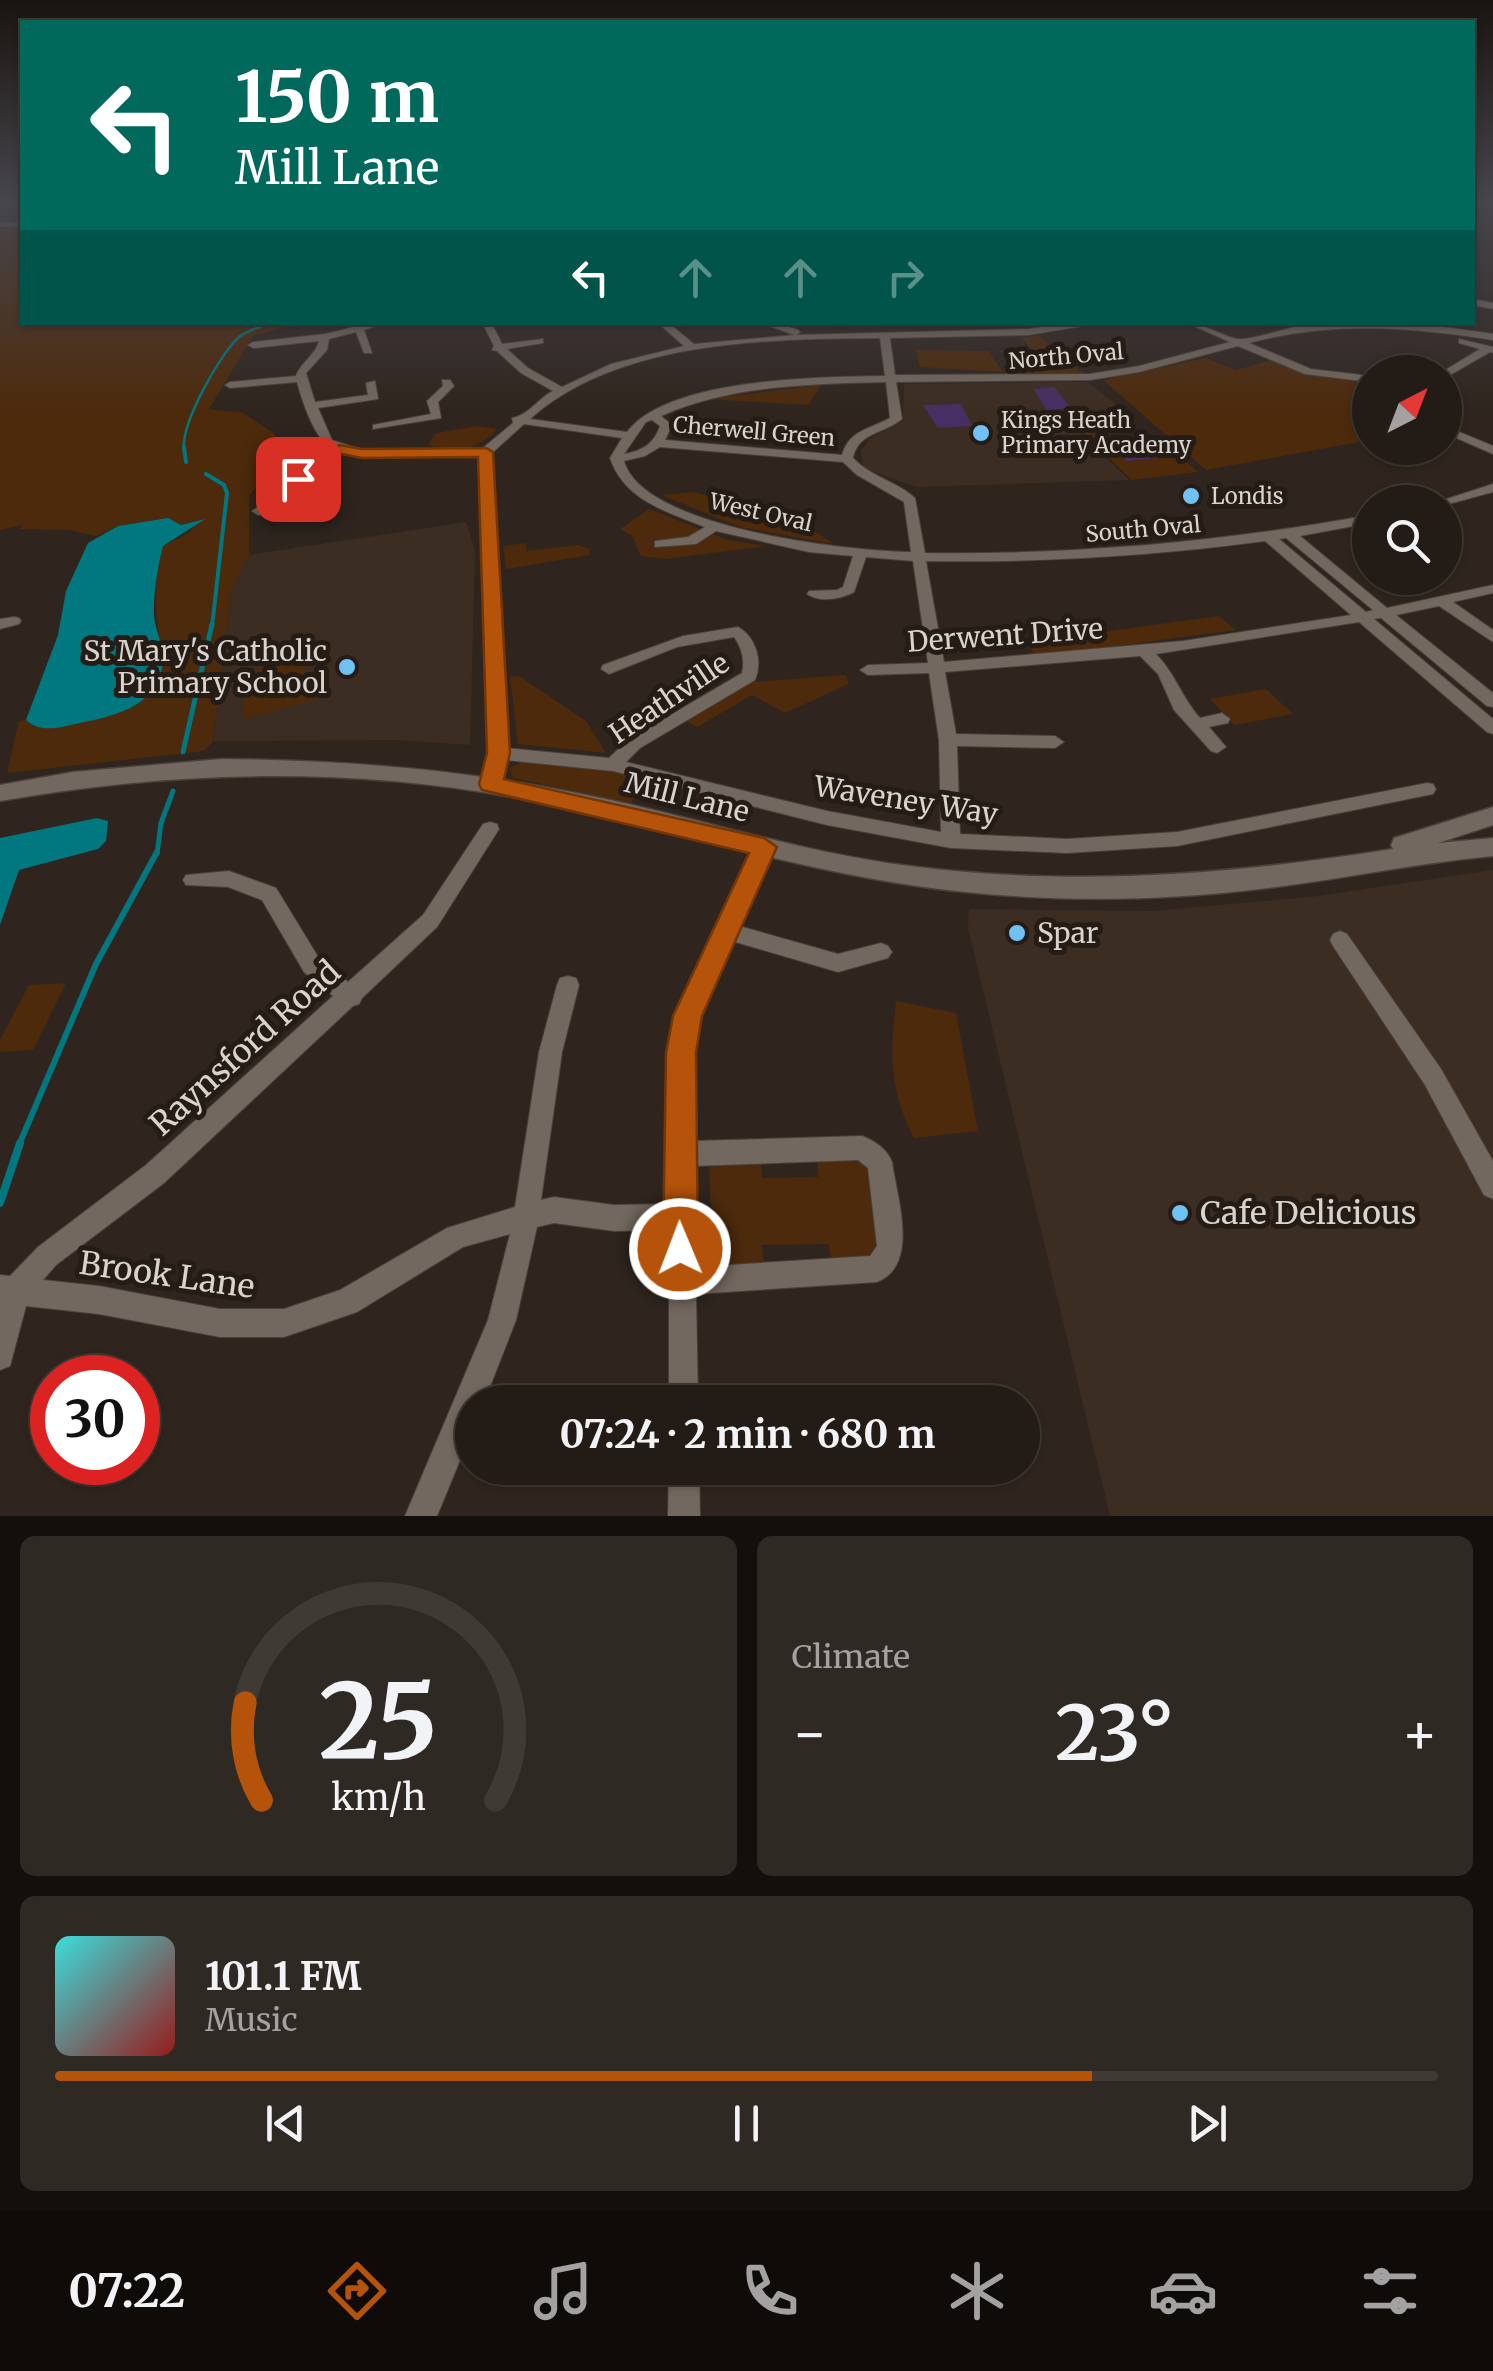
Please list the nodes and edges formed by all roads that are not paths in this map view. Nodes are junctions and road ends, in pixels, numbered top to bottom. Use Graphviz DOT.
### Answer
graph roads {
  1 [pos="364,325"];
  2 [pos="487,325"];
  3 [pos="665,325"];
  4 [pos="752,325"];
  5 [pos="768,325"];
  6 [pos="866,325"];
  7 [pos="899,325"];
  8 [pos="968,325"];
  9 [pos="1077,325"];
  10 [pos="1196,325"];
  11 [pos="358,326"];
  12 [pos="1446,329"];
  13 [pos="325,336"];
  14 [pos="836,336"];
  15 [pos="859,336"];
  16 [pos="976,336"];
  17 [pos="885,337"];
  18 [pos="909,337"];
  19 [pos="1493,337"];
  20 [pos="383,339"];
  21 [pos="540,341"];
  22 [pos="1240,343"];
  23 [pos="731,344"];
  24 [pos="253,345"];
  25 [pos="496,348"];
  26 [pos="694,350"];
  27 [pos="1490,350"];
  28 [pos="1462,366"];
  29 [pos="1352,378"];
  30 [pos="300,379"];
  31 [pos="892,379"];
  32 [pos="446,382"];
  33 [pos="371,383"];
  34 [pos="230,385"];
  35 [pos="559,390"];
  36 [pos="308,406"];
  37 [pos="652,414"];
  38 [pos="431,418"];
  39 [pos="516,420"];
  40 [pos="377,428"];
  41 [pos="625,435"];
  42 [pos="1462,436"];
  43 [pos="658,443"];
  44 [pos="339,449"];
  45 [pos="1493,450"];
  46 [pos="418,452"];
  47 [pos="486,452"];
  48 [pos="616,458"];
  49 [pos="847,458"];
  50 [pos="1493,488"];
  51 [pos="1462,497"];
  52 [pos="305,504"];
  53 [pos="286,506"];
  54 [pos="258,511"];
  55 [pos="1352,523"];
  56 [pos="714,528"];
  57 [pos="1290,536"];
  58 [pos="1270,538"];
  59 [pos="660,544"];
  60 [pos="860,554"];
  61 [pos="918,556"];
  62 [pos="1493,589"];
  63 [pos="814,594"];
  64 [pos="1442,601"];
  65 [pos="1384,612"];
  66 [pos="1362,616"];
  67 [pos="1493,637"];
  68 [pos="1145,652"];
  69 [pos="937,668"];
  70 [pos="609,669"];
  71 [pos="868,670"];
  72 [pos="1493,702"];
  73 [pos="1222,719"];
  74 [pos="1196,724"];
  75 [pos="1493,728"];
  76 [pos="948,740"];
  77 [pos="1055,742"];
  78 [pos="1217,747"];
  79 [pos="498,753"];
  80 [pos="614,764"];
  81 [pos="490,784"];
  82 [pos="1427,789"];
  83 [pos="0,793"];
  84 [pos="1493,818"];
  85 [pos="490,829"];
  86 [pos="952,840"];
  87 [pos="764,847"];
  88 [pos="1493,847"];
  89 [pos="1413,852"];
  90 [pos="1358,864"];
  91 [pos="193,880"];
  92 [pos="726,932"];
  93 [pos="1340,940"];
  94 [pos="875,962"];
  95 [pos="568,985"];
  96 [pos="351,997"];
  97 [pos="680,1154"];
  98 [pos="1493,1186"];
  99 [pos="679,1217"];
  100 [pos="525,1219"];
  101 [pos="682,1281"];
  102 [pos="8,1290"];
  103 [pos="0,1356"];
  104 [pos="683,1385"];
  105 [pos="684,1485"];
  106 [pos="421,1516"];
  107 [pos="684,1516"];
  1 -- 11 [label="street"];
  2 -- 25 [label="street"];
  3 -- 26 [label="street"];
  4 -- 23 [label="street"];
  5 -- 14 [label="street"];
  6 -- 15 [label="street"];
  7 -- 18 [label="street"];
  8 -- 16 [label="street"];
  9 -- 16 [label="street"];
  10 -- 22 [label="street"];
  11 -- 13 [label="street"];
  11 -- 20 [label="street"];
  12 -- 19 [label="street, North Oval"];
  12 -- 22 [label="street, North Oval"];
  12 -- 27 [label="street"];
  13 -- 24 [label="street"];
  13 -- 30 [label="street"];
  14 -- 15 [label="street"];
  14 -- 23 [label="street"];
  15 -- 17 [label="street"];
  16 -- 18 [label="street"];
  17 -- 18 [label="street"];
  17 -- 31 [label="street"];
  21 -- 25 [label="street"];
  22 -- 29 [label="street"];
  22 -- 31 [label="street, North Oval"];
  23 -- 26 [label="street"];
  25 -- 35 [label="street"];
  26 -- 35 [label="street"];
  27 -- 28 [label="street"];
  30 -- 34 [label="street"];
  30 -- 36 [label="street"];
  31 -- 37 [label="street"];
  31 -- 49 [label="street"];
  32 -- 38 [label="street"];
  33 -- 36 [label="street"];
  35 -- 39 [label="street"];
  36 -- 44 [label="street"];
  37 -- 41 [label="street"];
  37 -- 43 [label="street"];
  38 -- 40 [label="street"];
  38 -- 46 [label="street"];
  39 -- 41 [label="street"];
  39 -- 47 [label="street"];
  41 -- 48 [label="street"];
  42 -- 45 [label="street"];
  43 -- 48 [label="street"];
  43 -- 49 [label="street, Cherwell Green"];
  44 -- 46 [label="street"];
  44 -- 53 [label="street"];
  46 -- 47 [label="street"];
  47 -- 79 [label="street"];
  48 -- 56 [label="street, West Oval"];
  49 -- 61 [label="street"];
  50 -- 51 [label="street"];
  52 -- 53 [label="street"];
  53 -- 54 [label="street"];
  55 -- 57 [label="street, South Oval"];
  56 -- 59 [label="street"];
  56 -- 60 [label="street, West Oval"];
  57 -- 58 [label="street, South Oval"];
  57 -- 65 [label="street"];
  58 -- 61 [label="street, South Oval"];
  58 -- 66 [label="street"];
  60 -- 61 [label="street, West Oval"];
  60 -- 63 [label="street"];
  61 -- 69 [label="street"];
  62 -- 64 [label="street, Derwent Drive"];
  64 -- 65 [label="street, Derwent Drive"];
  64 -- 67 [label="street"];
  65 -- 66 [label="street, Derwent Drive"];
  65 -- 72 [label="street"];
  66 -- 68 [label="street, Derwent Drive"];
  66 -- 75 [label="street"];
  68 -- 69 [label="street, Derwent Drive"];
  68 -- 74 [label="street"];
  69 -- 71 [label="street, Derwent Drive"];
  69 -- 76 [label="street"];
  70 -- 80 [label="street, Heathville"];
  73 -- 74 [label="street"];
  74 -- 78 [label="street"];
  76 -- 77 [label="street"];
  76 -- 86 [label="street"];
  79 -- 80 [label="street, Waveney Way"];
  79 -- 81 [label="street"];
  80 -- 86 [label="street, Waveney Way"];
  81 -- 83 [label="street, Mill Lane"];
  81 -- 87 [label="street, Mill Lane"];
  82 -- 86 [label="street, Waveney Way"];
  84 -- 89 [label="street, Mill Lane"];
  84 -- 90 [label="street, Mill Lane"];
  85 -- 96 [label="street, Raynsford Road"];
  87 -- 90 [label="street, Mill Lane"];
  87 -- 92 [label="street"];
  88 -- 89 [label="street, Mill Lane"];
  89 -- 90 [label="street, Mill Lane"];
  91 -- 96 [label="street"];
  92 -- 94 [label="street"];
  92 -- 97 [label="street"];
  93 -- 98 [label="street"];
  95 -- 100 [label="street"];
  96 -- 102 [label="street, Raynsford Road"];
  97 -- 99 [label="street"];
  97 -- 101 [label="street"];
  99 -- 100 [label="street, Brook Lane"];
  99 -- 101 [label="street"];
  100 -- 102 [label="street, Brook Lane"];
  100 -- 106 [label="street"];
  101 -- 104 [label="street"];
  102 -- 103 [label="street"];
  105 -- 107 [label="street"];
}
